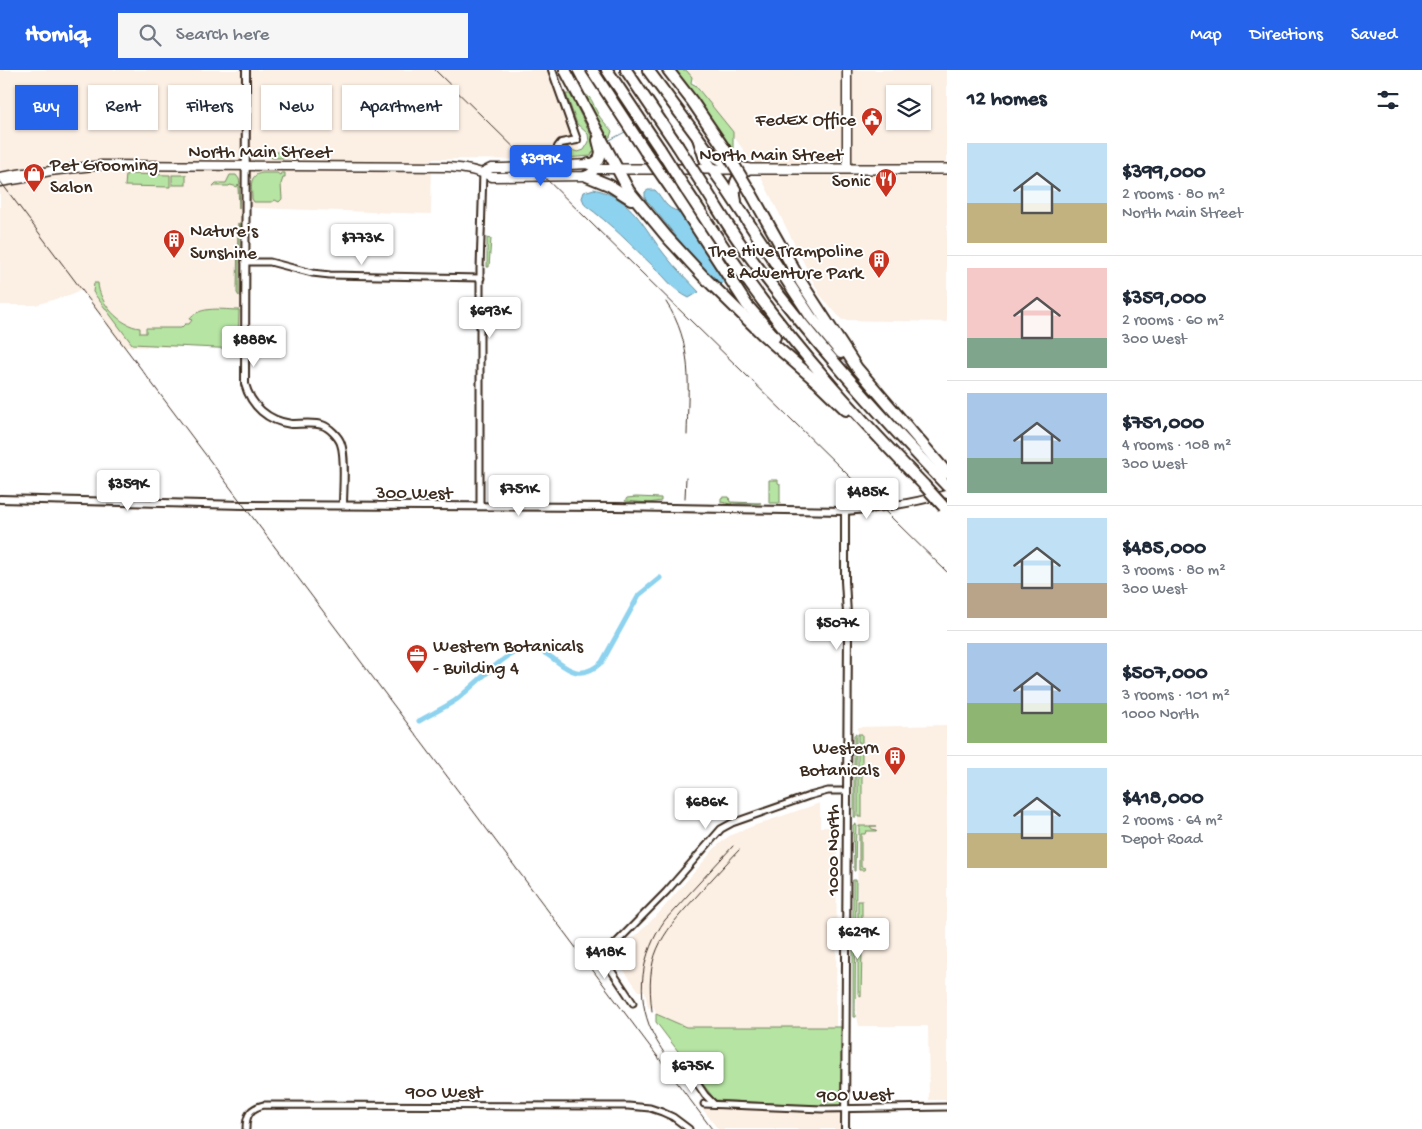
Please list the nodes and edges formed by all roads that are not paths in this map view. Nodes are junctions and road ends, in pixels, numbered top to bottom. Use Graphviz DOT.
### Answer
graph roads {
  1 [pos="246,70"];
  2 [pos="552,70"];
  3 [pos="565,70"];
  4 [pos="592,70"];
  5 [pos="607,70"];
  6 [pos="626,70"];
  7 [pos="648,70"];
  8 [pos="668,70"];
  9 [pos="847,70"];
  10 [pos="592,123"];
  11 [pos="698,138"];
  12 [pos="571,165"];
  13 [pos="246,166"];
  14 [pos="617,169"];
  15 [pos="847,169"];
  16 [pos="947,169"];
  17 [pos="590,170"];
  18 [pos="712,170"];
  19 [pos="747,170"];
  20 [pos="483,172"];
  21 [pos="36,174"];
  22 [pos="0,176"];
  23 [pos="0,182"];
  24 [pos="642,207"];
  25 [pos="738,207"];
  26 [pos="245,262"];
  27 [pos="481,278"];
  28 [pos="856,368"];
  29 [pos="816,380"];
  30 [pos="874,433"];
  31 [pos="945,480"];
  32 [pos="947,494"];
  33 [pos="0,499"];
  34 [pos="343,505"];
  35 [pos="480,506"];
  36 [pos="945,509"];
  37 [pos="845,511"];
  38 [pos="847,791"];
  39 [pos="633,1003"];
  40 [pos="688,1070"];
  41 [pos="704,1104"];
  42 [pos="714,1104"];
  43 [pos="947,1107"];
  44 [pos="846,1108"];
  45 [pos="246,1129"];
  46 [pos="689,1129"];
  47 [pos="846,1129"];
  1 -- 13 [label="street"];
  2 -- 12 [label="street"];
  3 -- 10 [label="highway"];
  4 -- 29 [label="highway, bridge"];
  5 -- 30 [label="highway, bridge"];
  6 -- 31 [label="highway, bridge"];
  7 -- 11 [label="highway"];
  8 -- 28 [label="highway, bridge"];
  9 -- 15 [label="main road"];
  10 -- 14 [label="highway"];
  10 -- 17 [label="highway"];
  11 -- 18 [label="highway"];
  11 -- 19 [label="highway"];
  12 -- 17 [label="main road, North Main Street"];
  12 -- 20 [label="main road, North Main Street"];
  13 -- 20 [label="main road, North Main Street"];
  13 -- 21 [label="main road, North Main Street"];
  13 -- 26 [label="street"];
  14 -- 17 [label="main road, North Main Street"];
  14 -- 18 [label="main road, North Main Street"];
  14 -- 24 [label="highway"];
  15 -- 16 [label="main road, North Main Street"];
  15 -- 19 [label="main road, North Main Street"];
  17 -- 20 [label="main road, North Main Street"];
  17 -- 24 [label="highway"];
  18 -- 19 [label="main road, North Main Street"];
  18 -- 25 [label="highway"];
  19 -- 25 [label="highway"];
  20 -- 27 [label="street"];
  21 -- 22 [label="main road, North Main Street"];
  21 -- 23 [label="main road, North Main Street"];
  24 -- 29 [label="highway"];
  25 -- 28 [label="highway"];
  26 -- 27 [label="street"];
  26 -- 34 [label="street"];
  27 -- 35 [label="street"];
  28 -- 31 [label="highway"];
  29 -- 30 [label="highway"];
  30 -- 36 [label="highway, bridge"];
  32 -- 37 [label="street, 300 West"];
  33 -- 34 [label="street, 300 West"];
  34 -- 35 [label="street, 300 West"];
  35 -- 37 [label="street, 300 West"];
  37 -- 38 [label="street, 1000 North"];
  38 -- 39 [label="street"];
  38 -- 44 [label="street, 1000 North"];
  40 -- 42 [label="street"];
  41 -- 42 [label="street, 900 West"];
  42 -- 44 [label="street, 900 West"];
  43 -- 44 [label="street, 900 West"];
  44 -- 47 [label="street, 1000 North"];
  45 -- 46 [label="street, 900 West"];
}
